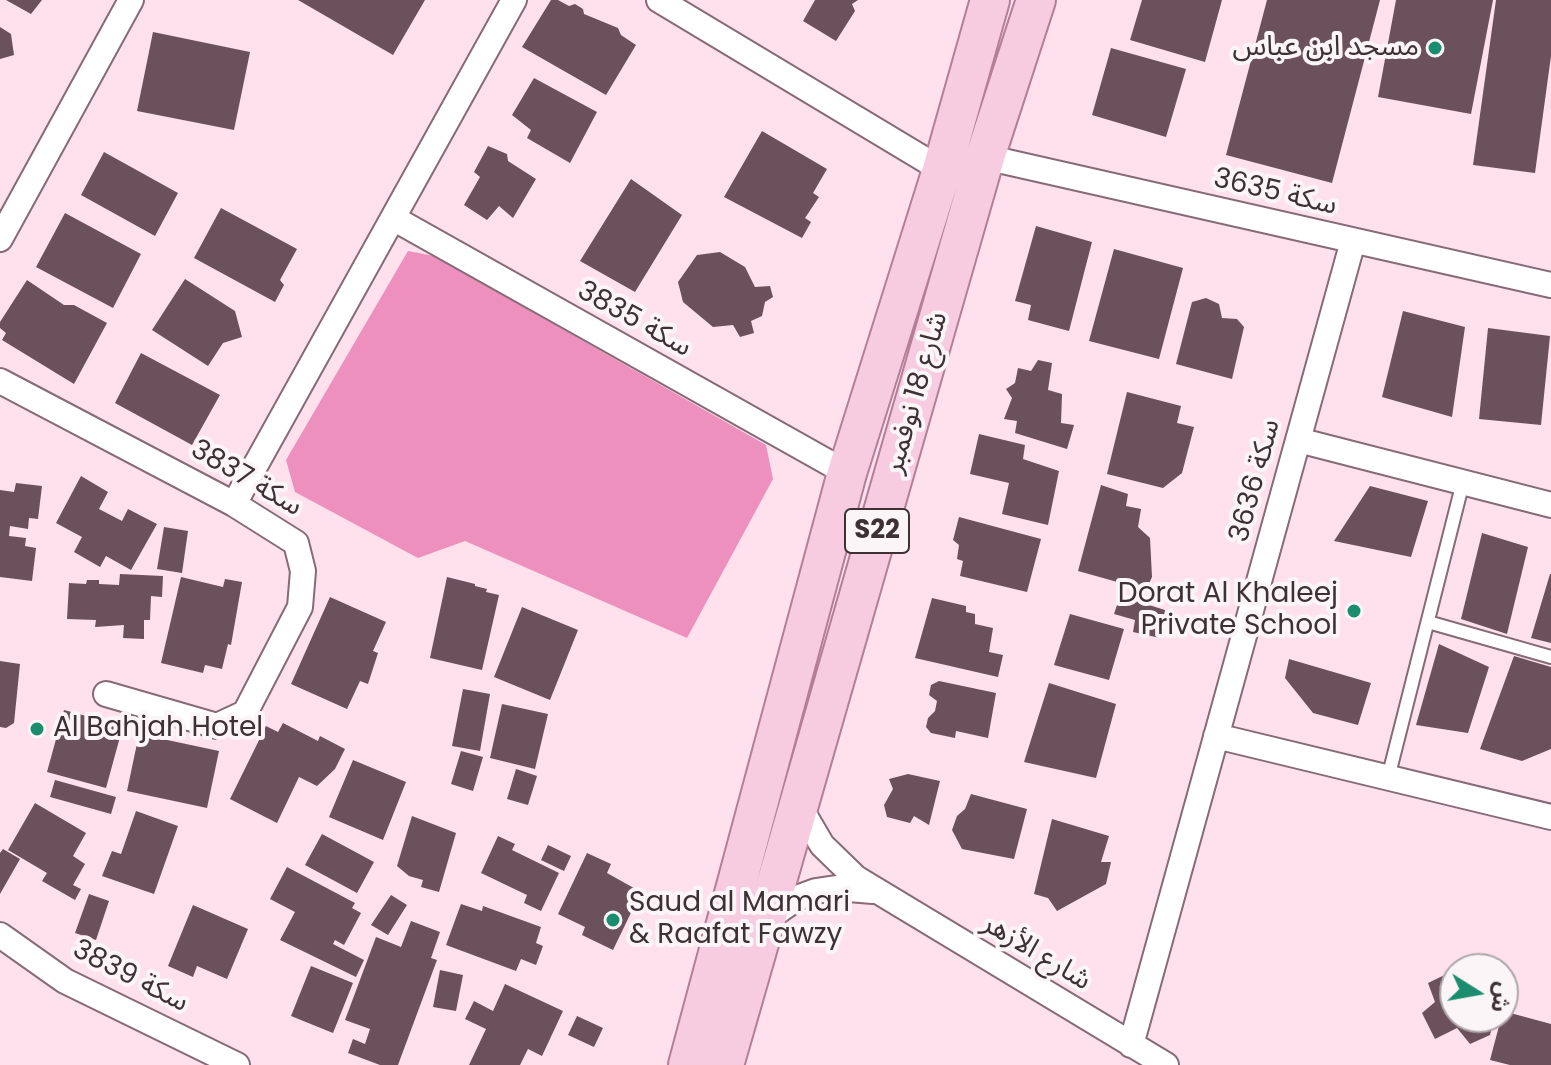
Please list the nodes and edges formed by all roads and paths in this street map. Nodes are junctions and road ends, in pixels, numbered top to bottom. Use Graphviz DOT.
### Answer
graph roads {
  1 [pos="131,0"];
  2 [pos="514,0"];
  3 [pos="659,0"];
  4 [pos="990,0"];
  5 [pos="1036,0"];
  6 [pos="985,157"];
  7 [pos="942,170"];
  8 [pos="393,218"];
  9 [pos="0,239"];
  10 [pos="1353,241"];
  11 [pos="1551,285"];
  12 [pos="0,381"];
  13 [pos="1298,440"];
  14 [pos="847,473"];
  15 [pos="1463,482"];
  16 [pos="234,504"];
  17 [pos="1551,505"];
  18 [pos="1428,622"];
  19 [pos="1551,657"];
  20 [pos="106,694"];
  21 [pos="1216,736"];
  22 [pos="1388,778"];
  23 [pos="798,804"];
  24 [pos="1551,817"];
  25 [pos="876,892"];
  26 [pos="765,921"];
  27 [pos="0,935"];
  28 [pos="1131,1045"];
  29 [pos="237,1065"];
  30 [pos="688,1065"];
  31 [pos="724,1065"];
  32 [pos="1166,1065"];
  1 -- 9 [label="street"];
  2 -- 8 [label="street"];
  3 -- 7 [label="street"];
  4 -- 7 [label="main road, شارع 18 نوفمبر / S22"];
  5 -- 6 [label="main road, شارع 18 نوفمبر / S22"];
  6 -- 10 [label="street, سكة 3635"];
  6 -- 23 [label="main road, شارع 18 نوفمبر / S22"];
  7 -- 14 [label="main road, شارع 18 نوفمبر / S22"];
  8 -- 14 [label="street, سكة 3835"];
  8 -- 16 [label="street"];
  10 -- 11 [label="street, سكة 3635"];
  10 -- 13 [label="street, سكة 3636"];
  12 -- 16 [label="street, سكة 3837"];
  13 -- 15 [label="street"];
  13 -- 21 [label="street, سكة 3636"];
  14 -- 30 [label="main road, شارع 18 نوفمبر / S22"];
  15 -- 17 [label="street"];
  15 -- 18 [label="lane"];
  16 -- 20 [label="street, سكة 3837"];
  18 -- 19 [label="lane"];
  18 -- 22 [label="lane"];
  21 -- 22 [label="street"];
  21 -- 28 [label="street, سكة 3636"];
  22 -- 24 [label="street"];
  23 -- 25 [label="street, شارع الأزهر"];
  23 -- 26 [label="main road, شارع 18 نوفمبر / S22"];
  25 -- 26 [label="street, شارع الأزهر"];
  25 -- 28 [label="street, شارع الأزهر"];
  26 -- 31 [label="main road, شارع 18 نوفمبر / S22"];
  27 -- 29 [label="street, سكة 3839"];
  28 -- 32 [label="street, شارع الأزهر"];
}
